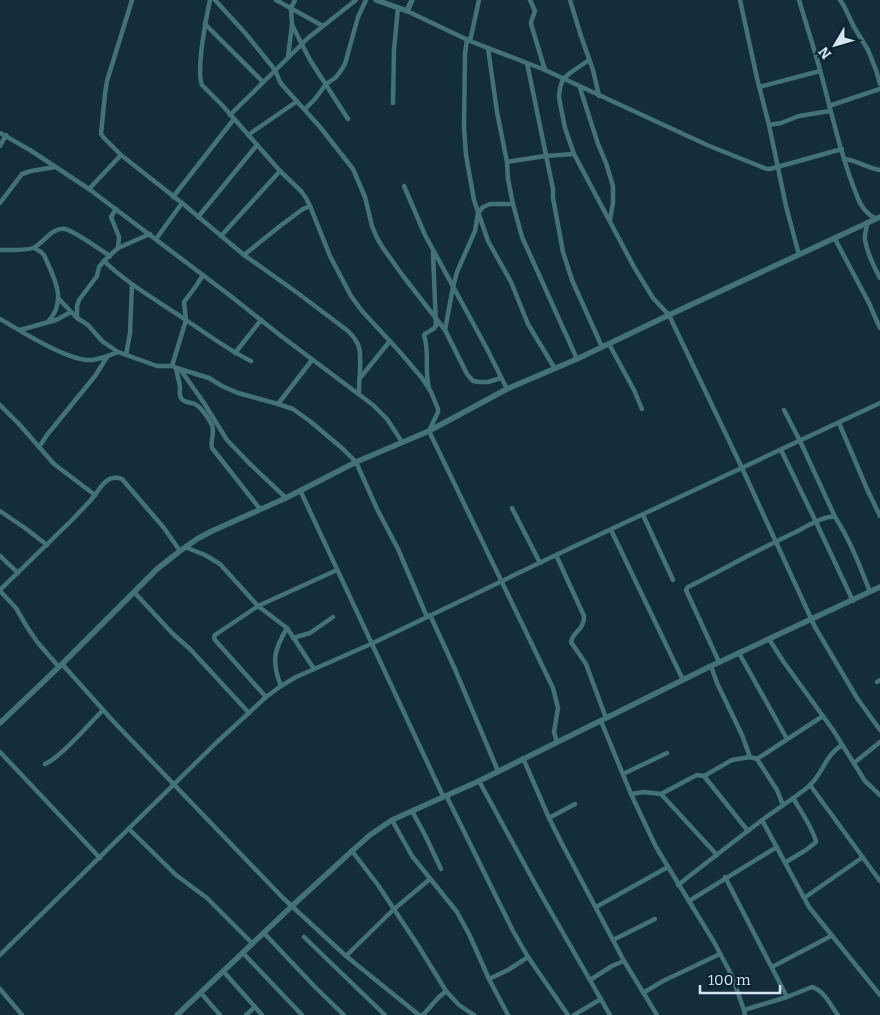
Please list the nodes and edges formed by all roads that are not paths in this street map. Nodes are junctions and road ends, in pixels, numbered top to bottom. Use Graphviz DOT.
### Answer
graph roads {
  1 [pos="132,0"];
  2 [pos="210,0"];
  3 [pos="215,0"];
  4 [pos="276,0"];
  5 [pos="294,0"];
  6 [pos="356,0"];
  7 [pos="366,0"];
  8 [pos="376,0"];
  9 [pos="412,0"];
  10 [pos="479,0"];
  11 [pos="530,0"];
  12 [pos="570,0"];
  13 [pos="740,0"];
  14 [pos="799,0"];
  15 [pos="840,0"];
  16 [pos="291,8"];
  17 [pos="398,8"];
  18 [pos="407,11"];
  19 [pos="205,24"];
  20 [pos="292,25"];
  21 [pos="323,26"];
  22 [pos="469,40"];
  23 [pos="301,45"];
  24 [pos="488,48"];
  25 [pos="288,57"];
  26 [pos="589,60"];
  27 [pos="527,63"];
  28 [pos="275,70"];
  29 [pos="545,70"];
  30 [pos="820,71"];
  31 [pos="563,79"];
  32 [pos="263,82"];
  33 [pos="326,84"];
  34 [pos="880,84"];
  35 [pos="580,87"];
  36 [pos="759,87"];
  37 [pos="880,89"];
  38 [pos="599,96"];
  39 [pos="296,102"];
  40 [pos="392,102"];
  41 [pos="829,108"];
  42 [pos="305,110"];
  43 [pos="232,117"];
  44 [pos="348,119"];
  45 [pos="769,125"];
  46 [pos="0,133"];
  47 [pos="248,134"];
  48 [pos="6,136"];
  49 [pos="257,145"];
  50 [pos="0,146"];
  51 [pos="842,149"];
  52 [pos="574,154"];
  53 [pos="121,155"];
  54 [pos="545,156"];
  55 [pos="844,159"];
  56 [pos="507,162"];
  57 [pos="777,166"];
  58 [pos="55,167"];
  59 [pos="880,170"];
  60 [pos="280,171"];
  61 [pos="404,186"];
  62 [pos="89,189"];
  63 [pos="173,196"];
  64 [pos="182,203"];
  65 [pos="0,204"];
  66 [pos="513,204"];
  67 [pos="310,206"];
  68 [pos="116,209"];
  69 [pos="478,213"];
  70 [pos="198,217"];
  71 [pos="878,218"];
  72 [pos="610,220"];
  73 [pos="867,224"];
  74 [pos="150,234"];
  75 [pos="221,236"];
  76 [pos="836,238"];
  77 [pos="156,239"];
  78 [pos="34,248"];
  79 [pos="118,248"];
  80 [pos="0,250"];
  81 [pos="433,251"];
  82 [pos="244,255"];
  83 [pos="799,255"];
  84 [pos="110,256"];
  85 [pos="104,261"];
  86 [pos="203,274"];
  87 [pos="880,278"];
  88 [pos="132,285"];
  89 [pos="453,287"];
  90 [pos="59,299"];
  91 [pos="71,312"];
  92 [pos="669,315"];
  93 [pos="77,318"];
  94 [pos="0,319"];
  95 [pos="437,319"];
  96 [pos="186,320"];
  97 [pos="261,320"];
  98 [pos="48,322"];
  99 [pos="880,328"];
  100 [pos="20,330"];
  101 [pos="445,330"];
  102 [pos="390,342"];
  103 [pos="605,346"];
  104 [pos="118,352"];
  105 [pos="235,353"];
  106 [pos="126,355"];
  107 [pos="108,356"];
  108 [pos="577,359"];
  109 [pos="312,360"];
  110 [pos="251,361"];
  111 [pos="176,368"];
  112 [pos="555,369"];
  113 [pos="360,378"];
  114 [pos="502,378"];
  115 [pos="507,389"];
  116 [pos="430,392"];
  117 [pos="359,393"];
  118 [pos="278,404"];
  119 [pos="880,404"];
  120 [pos="0,405"];
  121 [pos="642,409"];
  122 [pos="784,410"];
  123 [pos="839,422"];
  124 [pos="429,430"];
  125 [pos="800,441"];
  126 [pos="402,442"];
  127 [pos="39,448"];
  128 [pos="781,450"];
  129 [pos="356,462"];
  130 [pos="742,468"];
  131 [pos="300,490"];
  132 [pos="95,495"];
  133 [pos="286,498"];
  134 [pos="512,508"];
  135 [pos="260,509"];
  136 [pos="0,511"];
  137 [pos="643,515"];
  138 [pos="880,516"];
  139 [pos="835,517"];
  140 [pos="816,522"];
  141 [pos="611,530"];
  142 [pos="776,541"];
  143 [pos="47,545"];
  144 [pos="182,549"];
  145 [pos="556,555"];
  146 [pos="0,556"];
  147 [pos="540,563"];
  148 [pos="337,570"];
  149 [pos="18,572"];
  150 [pos="673,580"];
  151 [pos="502,582"];
  152 [pos="880,587"];
  153 [pos="0,590"];
  154 [pos="134,592"];
  155 [pos="870,592"];
  156 [pos="852,601"];
  157 [pos="258,606"];
  158 [pos="429,616"];
  159 [pos="333,617"];
  160 [pos="811,620"];
  161 [pos="287,628"];
  162 [pos="294,638"];
  163 [pos="769,638"];
  164 [pos="371,644"];
  165 [pos="739,653"];
  166 [pos="719,662"];
  167 [pos="61,666"];
  168 [pos="711,666"];
  169 [pos="314,669"];
  170 [pos="683,680"];
  171 [pos="281,686"];
  172 [pos="266,697"];
  173 [pos="103,710"];
  174 [pos="248,713"];
  175 [pos="823,716"];
  176 [pos="604,720"];
  177 [pos="0,723"];
  178 [pos="880,730"];
  179 [pos="787,740"];
  180 [pos="558,742"];
  181 [pos="880,742"];
  182 [pos="842,745"];
  183 [pos="0,752"];
  184 [pos="667,753"];
  185 [pos="750,757"];
  186 [pos="523,758"];
  187 [pos="757,759"];
  188 [pos="854,763"];
  189 [pos="45,764"];
  190 [pos="498,771"];
  191 [pos="623,774"];
  192 [pos="704,776"];
  193 [pos="479,781"];
  194 [pos="175,785"];
  195 [pos="810,785"];
  196 [pos="631,794"];
  197 [pos="661,794"];
  198 [pos="445,795"];
  199 [pos="880,795"];
  200 [pos="793,798"];
  201 [pos="575,804"];
  202 [pos="783,805"];
  203 [pos="412,811"];
  204 [pos="549,818"];
  205 [pos="392,820"];
  206 [pos="762,820"];
  207 [pos="129,829"];
  208 [pos="748,831"];
  209 [pos="777,847"];
  210 [pos="352,851"];
  211 [pos="717,855"];
  212 [pos="863,857"];
  213 [pos="100,858"];
  214 [pos="786,862"];
  215 [pos="668,867"];
  216 [pos="441,869"];
  217 [pos="725,877"];
  218 [pos="430,879"];
  219 [pos="880,881"];
  220 [pos="678,885"];
  221 [pos="804,898"];
  222 [pos="689,901"];
  223 [pos="292,906"];
  224 [pos="596,907"];
  225 [pos="393,910"];
  226 [pos="655,919"];
  227 [pos="264,933"];
  228 [pos="831,936"];
  229 [pos="304,937"];
  230 [pos="614,940"];
  231 [pos="253,944"];
  232 [pos="243,953"];
  233 [pos="720,954"];
  234 [pos="0,955"];
  235 [pos="346,956"];
  236 [pos="528,957"];
  237 [pos="624,961"];
  238 [pos="772,967"];
  239 [pos="223,971"];
  240 [pos="489,980"];
  241 [pos="590,980"];
  242 [pos="0,989"];
  243 [pos="446,991"];
  244 [pos="200,993"];
  245 [pos="643,993"];
  246 [pos="880,995"];
  247 [pos="787,997"];
  248 [pos="601,999"];
  249 [pos="255,1007"];
  250 [pos="745,1013"];
  251 [pos="22,1015"];
  252 [pos="177,1015"];
  253 [pos="220,1015"];
  254 [pos="246,1015"];
  255 [pos="262,1015"];
  256 [pos="302,1015"];
  257 [pos="344,1015"];
  258 [pos="386,1015"];
  259 [pos="419,1015"];
  260 [pos="424,1015"];
  261 [pos="474,1015"];
  262 [pos="508,1015"];
  263 [pos="568,1015"];
  264 [pos="574,1015"];
  265 [pos="610,1015"];
  266 [pos="657,1015"];
  267 [pos="838,1015"];
  1 -- 53 [label="street"];
  2 -- 19 [label="street"];
  3 -- 28 [label="street"];
  4 -- 16 [label="street"];
  5 -- 16 [label="street"];
  6 -- 21 [label="street"];
  7 -- 33 [label="street"];
  8 -- 17 [label="street"];
  9 -- 18 [label="street"];
  10 -- 22 [label="street"];
  11 -- 29 [label="street"];
  12 -- 26 [label="street"];
  13 -- 36 [label="street"];
  14 -- 30 [label="street"];
  15 -- 34 [label="street"];
  16 -- 20 [label="street"];
  16 -- 21 [label="street"];
  17 -- 18 [label="street"];
  17 -- 40 [label="street"];
  18 -- 22 [label="street"];
  19 -- 32 [label="street"];
  19 -- 43 [label="street"];
  20 -- 23 [label="street"];
  20 -- 25 [label="street"];
  21 -- 23 [label="street"];
  22 -- 24 [label="street"];
  22 -- 69 [label="street"];
  23 -- 25 [label="street"];
  23 -- 33 [label="street"];
  24 -- 27 [label="street"];
  24 -- 56 [label="street"];
  25 -- 28 [label="street"];
  26 -- 31 [label="street"];
  26 -- 38 [label="street"];
  27 -- 29 [label="street"];
  27 -- 54 [label="street"];
  28 -- 32 [label="street"];
  28 -- 39 [label="street"];
  29 -- 31 [label="street"];
  30 -- 36 [label="street"];
  30 -- 41 [label="street"];
  31 -- 35 [label="street"];
  31 -- 52 [label="street"];
  32 -- 43 [label="street"];
  33 -- 42 [label="street"];
  33 -- 44 [label="street"];
  35 -- 38 [label="street"];
  35 -- 72 [label="street"];
  36 -- 45 [label="street"];
  37 -- 41 [label="street"];
  38 -- 57 [label="street"];
  39 -- 42 [label="street"];
  39 -- 47 [label="street"];
  41 -- 45 [label="street"];
  41 -- 51 [label="street"];
  42 -- 95 [label="street"];
  43 -- 47 [label="street"];
  43 -- 63 [label="street"];
  45 -- 57 [label="street"];
  46 -- 48 [label="street"];
  47 -- 49 [label="street"];
  48 -- 50 [label="street"];
  48 -- 58 [label="street"];
  49 -- 60 [label="street"];
  49 -- 70 [label="street"];
  51 -- 55 [label="street"];
  51 -- 57 [label="street"];
  52 -- 54 [label="street"];
  52 -- 72 [label="street"];
  53 -- 62 [label="street"];
  53 -- 63 [label="street"];
  54 -- 56 [label="street"];
  54 -- 103 [label="street"];
  55 -- 59 [label="street"];
  55 -- 71 [label="street"];
  56 -- 66 [label="street"];
  57 -- 83 [label="street"];
  58 -- 62 [label="street"];
  58 -- 65 [label="street"];
  60 -- 67 [label="street"];
  60 -- 75 [label="street"];
  61 -- 81 [label="street"];
  62 -- 68 [label="street"];
  63 -- 64 [label="street"];
  64 -- 70 [label="street"];
  64 -- 77 [label="street"];
  66 -- 69 [label="street"];
  66 -- 108 [label="street"];
  67 -- 82 [label="street"];
  67 -- 102 [label="street"];
  68 -- 74 [label="street"];
  68 -- 79 [label="street"];
  69 -- 89 [label="street"];
  69 -- 112 [label="street"];
  70 -- 75 [label="street"];
  71 -- 73 [label="street"];
  72 -- 92 [label="street"];
  73 -- 76 [label="street"];
  73 -- 87 [label="street"];
  74 -- 77 [label="street"];
  74 -- 79 [label="street"];
  75 -- 82 [label="street"];
  76 -- 83 [label="street"];
  76 -- 99 [label="street"];
  77 -- 86 [label="street"];
  78 -- 80 [label="street"];
  78 -- 84 [label="street"];
  78 -- 90 [label="street"];
  79 -- 84 [label="street"];
  81 -- 89 [label="street"];
  81 -- 95 [label="street"];
  82 -- 113 [label="street"];
  83 -- 92 [label="street"];
  84 -- 85 [label="street"];
  85 -- 88 [label="street"];
  85 -- 93 [label="street"];
  86 -- 96 [label="street"];
  86 -- 97 [label="street"];
  88 -- 96 [label="street"];
  88 -- 106 [label="street"];
  89 -- 101 [label="street"];
  89 -- 114 [label="street"];
  90 -- 91 [label="street"];
  90 -- 98 [label="street"];
  91 -- 93 [label="street"];
  91 -- 98 [label="street"];
  92 -- 103 [label="street"];
  92 -- 130 [label="street"];
  93 -- 104 [label="street"];
  94 -- 100 [label="street"];
  95 -- 101 [label="street"];
  95 -- 116 [label="street"];
  96 -- 105 [label="street"];
  96 -- 111 [label="street"];
  97 -- 105 [label="street"];
  97 -- 109 [label="street"];
  98 -- 100 [label="street"];
  100 -- 107 [label="street"];
  101 -- 114 [label="street"];
  102 -- 113 [label="street"];
  102 -- 116 [label="street"];
  103 -- 108 [label="street"];
  103 -- 121 [label="street"];
  104 -- 106 [label="street"];
  104 -- 107 [label="street"];
  105 -- 110 [label="street"];
  106 -- 111 [label="street"];
  107 -- 127 [label="street"];
  108 -- 112 [label="street"];
  109 -- 117 [label="street"];
  109 -- 118 [label="street"];
  111 -- 118 [label="street"];
  111 -- 133 [label="street"];
  111 -- 135 [label="street"];
  112 -- 115 [label="street"];
  113 -- 117 [label="street"];
  114 -- 115 [label="street"];
  115 -- 124 [label="street"];
  116 -- 124 [label="street"];
  117 -- 126 [label="street"];
  118 -- 129 [label="street"];
  119 -- 123 [label="street"];
  120 -- 127 [label="street"];
  122 -- 125 [label="street"];
  123 -- 125 [label="street"];
  123 -- 138 [label="street"];
  124 -- 126 [label="street"];
  124 -- 151 [label="street"];
  125 -- 128 [label="street"];
  125 -- 139 [label="street"];
  126 -- 129 [label="street"];
  127 -- 132 [label="street"];
  128 -- 130 [label="street"];
  128 -- 140 [label="street"];
  129 -- 131 [label="street"];
  129 -- 158 [label="street"];
  130 -- 137 [label="street"];
  130 -- 142 [label="street"];
  131 -- 133 [label="street"];
  131 -- 148 [label="street"];
  132 -- 143 [label="street"];
  132 -- 144 [label="street"];
  133 -- 135 [label="street"];
  134 -- 147 [label="street"];
  135 -- 144 [label="street"];
  136 -- 143 [label="street"];
  137 -- 141 [label="street"];
  137 -- 150 [label="street"];
  139 -- 140 [label="street"];
  139 -- 155 [label="street"];
  140 -- 142 [label="street"];
  140 -- 156 [label="street"];
  141 -- 145 [label="street"];
  141 -- 170 [label="street"];
  142 -- 160 [label="street"];
  142 -- 166 [label="street"];
  143 -- 149 [label="street"];
  144 -- 154 [label="street"];
  144 -- 157 [label="street"];
  145 -- 147 [label="street"];
  145 -- 176 [label="street"];
  146 -- 149 [label="street"];
  147 -- 151 [label="street"];
  148 -- 157 [label="street"];
  148 -- 164 [label="street"];
  149 -- 153 [label="street"];
  151 -- 158 [label="street"];
  151 -- 180 [label="street"];
  152 -- 155 [label="street"];
  153 -- 167 [label="street"];
  154 -- 167 [label="street"];
  154 -- 174 [label="street"];
  155 -- 156 [label="street"];
  156 -- 160 [label="street"];
  157 -- 161 [label="street"];
  157 -- 172 [label="street"];
  158 -- 164 [label="street"];
  158 -- 190 [label="street"];
  159 -- 162 [label="street"];
  160 -- 163 [label="street"];
  160 -- 178 [label="street"];
  161 -- 162 [label="street"];
  161 -- 171 [label="street"];
  162 -- 169 [label="street"];
  163 -- 165 [label="street"];
  163 -- 175 [label="street"];
  164 -- 169 [label="street"];
  164 -- 198 [label="street"];
  165 -- 166 [label="street"];
  165 -- 179 [label="street"];
  166 -- 168 [label="street"];
  167 -- 173 [label="street"];
  167 -- 177 [label="street"];
  168 -- 170 [label="street"];
  168 -- 185 [label="street"];
  169 -- 171 [label="street"];
  170 -- 176 [label="street"];
  171 -- 172 [label="street"];
  172 -- 174 [label="street"];
  173 -- 189 [label="street"];
  173 -- 194 [label="street"];
  174 -- 194 [label="street"];
  175 -- 179 [label="street"];
  175 -- 182 [label="street"];
  176 -- 180 [label="street"];
  176 -- 191 [label="street"];
  179 -- 187 [label="street"];
  180 -- 186 [label="street"];
  181 -- 188 [label="street"];
  182 -- 188 [label="street"];
  182 -- 195 [label="street"];
  183 -- 213 [label="street"];
  184 -- 191 [label="street"];
  185 -- 187 [label="street"];
  185 -- 192 [label="street"];
  186 -- 190 [label="street"];
  186 -- 204 [label="street"];
  187 -- 202 [label="street"];
  188 -- 199 [label="street"];
  190 -- 193 [label="street"];
  191 -- 196 [label="street"];
  192 -- 197 [label="street"];
  192 -- 208 [label="street"];
  193 -- 198 [label="street"];
  193 -- 241 [label="street"];
  194 -- 207 [label="street"];
  194 -- 223 [label="street"];
  195 -- 200 [label="street"];
  195 -- 212 [label="street"];
  196 -- 197 [label="street"];
  196 -- 215 [label="street"];
  197 -- 211 [label="street"];
  198 -- 203 [label="street"];
  198 -- 236 [label="street"];
  200 -- 202 [label="street"];
  200 -- 214 [label="street"];
  201 -- 204 [label="street"];
  202 -- 206 [label="street"];
  203 -- 205 [label="street"];
  203 -- 216 [label="street"];
  204 -- 224 [label="street"];
  205 -- 210 [label="street"];
  205 -- 218 [label="street"];
  206 -- 208 [label="street"];
  206 -- 209 [label="street"];
  207 -- 213 [label="street"];
  207 -- 231 [label="street"];
  208 -- 211 [label="street"];
  209 -- 214 [label="street"];
  209 -- 217 [label="street"];
  210 -- 223 [label="street"];
  210 -- 225 [label="street"];
  211 -- 220 [label="street"];
  212 -- 219 [label="street"];
  212 -- 221 [label="street"];
  213 -- 234 [label="street"];
  214 -- 221 [label="street"];
  215 -- 220 [label="street"];
  215 -- 224 [label="street"];
  217 -- 222 [label="street"];
  217 -- 238 [label="street"];
  218 -- 225 [label="street"];
  218 -- 240 [label="street"];
  220 -- 222 [label="street"];
  221 -- 228 [label="street"];
  222 -- 233 [label="street"];
  223 -- 227 [label="street"];
  223 -- 235 [label="street"];
  224 -- 230 [label="street"];
  225 -- 235 [label="street"];
  225 -- 243 [label="street"];
  226 -- 230 [label="street"];
  227 -- 231 [label="street"];
  227 -- 257 [label="street"];
  228 -- 238 [label="street"];
  228 -- 246 [label="street"];
  229 -- 258 [label="street"];
  230 -- 237 [label="street"];
  231 -- 232 [label="street"];
  232 -- 239 [label="street"];
  232 -- 256 [label="street"];
  233 -- 245 [label="street"];
  233 -- 250 [label="street"];
  235 -- 259 [label="street"];
  236 -- 240 [label="street"];
  236 -- 263 [label="street"];
  237 -- 241 [label="street"];
  237 -- 245 [label="street"];
  238 -- 247 [label="street"];
  239 -- 244 [label="street"];
  239 -- 249 [label="street"];
  240 -- 262 [label="street"];
  241 -- 248 [label="street"];
  242 -- 251 [label="street"];
  243 -- 260 [label="street"];
  243 -- 261 [label="street"];
  244 -- 252 [label="street"];
  244 -- 253 [label="street"];
  245 -- 266 [label="street"];
  247 -- 250 [label="street"];
  247 -- 267 [label="street"];
  248 -- 264 [label="street"];
  248 -- 265 [label="street"];
  249 -- 254 [label="street"];
  249 -- 255 [label="street"];
}
